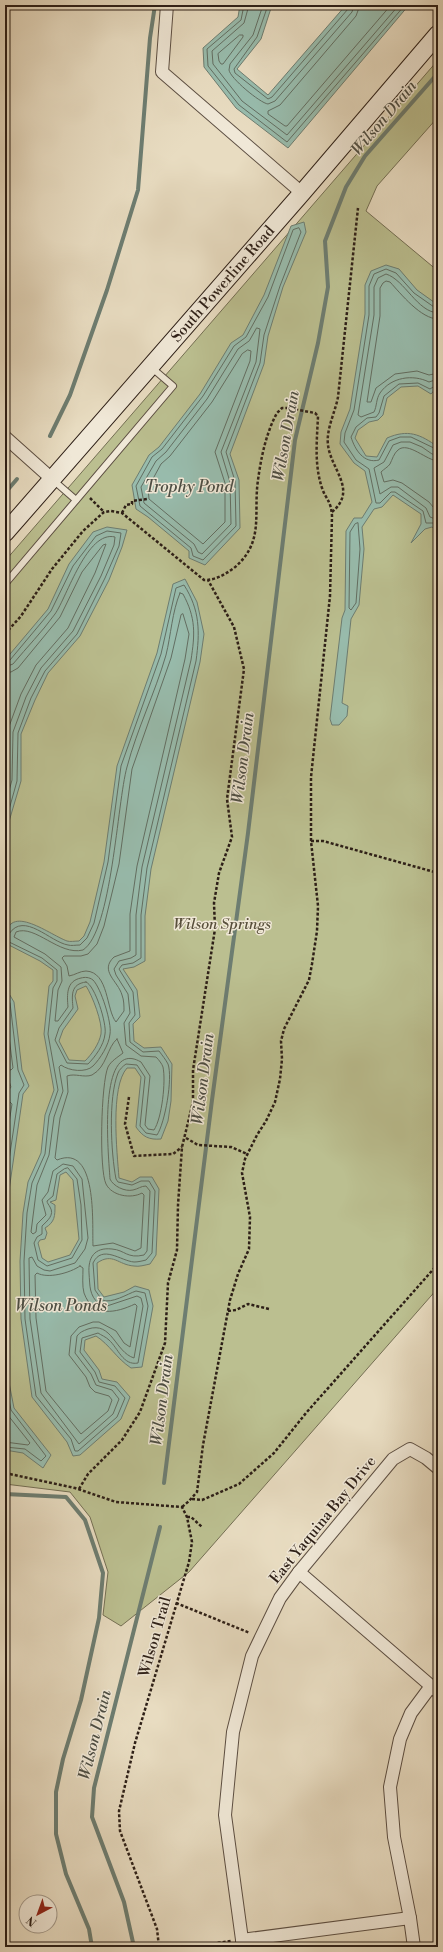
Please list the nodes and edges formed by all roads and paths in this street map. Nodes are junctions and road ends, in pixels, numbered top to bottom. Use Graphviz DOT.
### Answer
graph roads {
  1 [pos="167,5"];
  2 [pos="438,34"];
  3 [pos="302,193"];
  4 [pos="358,208"];
  5 [pos="151,367"];
  6 [pos="5,437"];
  7 [pos="52,479"];
  8 [pos="83,493"];
  9 [pos="146,499"];
  10 [pos="76,500"];
  11 [pos="104,512"];
  12 [pos="331,512"];
  13 [pos="122,514"];
  14 [pos="5,533"];
  15 [pos="208,580"];
  16 [pos="5,584"];
  17 [pos="5,634"];
  18 [pos="311,841"];
  19 [pos="438,873"];
  20 [pos="129,1098"];
  21 [pos="186,1138"];
  22 [pos="182,1147"];
  23 [pos="247,1154"];
  24 [pos="438,1264"];
  25 [pos="269,1309"];
  26 [pos="228,1311"];
  27 [pos="438,1468"];
  28 [pos="5,1473"];
  29 [pos="78,1489"];
  30 [pos="192,1499"];
  31 [pos="182,1507"];
  32 [pos="187,1517"];
  33 [pos="202,1527"];
  34 [pos="299,1572"];
  35 [pos="176,1603"];
  36 [pos="261,1637"];
  37 [pos="434,1689"];
  38 [pos="410,1918"];
  39 [pos="242,1943"];
  40 [pos="159,1947"];
  41 [pos="188,1947"];
  42 [pos="414,1947"];
  1 -- 3 [label="street"];
  2 -- 3 [label="street, South Powerline Road"];
  3 -- 5 [label="street, South Powerline Road"];
  4 -- 12 [label="path"];
  5 -- 7 [label="street, South Powerline Road"];
  5 -- 8 [label="lane"];
  6 -- 7 [label="street"];
  7 -- 10 [label="lane"];
  7 -- 14 [label="street, South Powerline Road"];
  8 -- 10 [label="lane"];
  8 -- 11 [label="path"];
  9 -- 13 [label="path"];
  10 -- 16 [label="lane"];
  11 -- 13 [label="path"];
  11 -- 17 [label="path"];
  12 -- 15 [label="path"];
  12 -- 18 [label="path"];
  13 -- 15 [label="path"];
  15 -- 21 [label="path"];
  18 -- 19 [label="path"];
  18 -- 23 [label="path"];
  20 -- 22 [label="path"];
  21 -- 22 [label="path"];
  21 -- 23 [label="path"];
  22 -- 29 [label="path"];
  23 -- 26 [label="path"];
  24 -- 30 [label="path"];
  25 -- 26 [label="path"];
  26 -- 30 [label="path"];
  27 -- 34 [label="street, East Yaquina Bay Drive"];
  28 -- 29 [label="path"];
  29 -- 31 [label="path"];
  30 -- 31 [label="path"];
  31 -- 32 [label="path, Wilson Trail"];
  32 -- 33 [label="path"];
  32 -- 35 [label="path, Wilson Trail"];
  34 -- 36 [label="street, East Yaquina Bay Drive"];
  34 -- 37 [label="street"];
  35 -- 36 [label="path"];
  35 -- 40 [label="path, Wilson Trail"];
  36 -- 39 [label="street, East Yaquina Bay Drive"];
  37 -- 38 [label="street"];
  38 -- 39 [label="street"];
  38 -- 42 [label="street"];
  39 -- 41 [label="path"];
}
